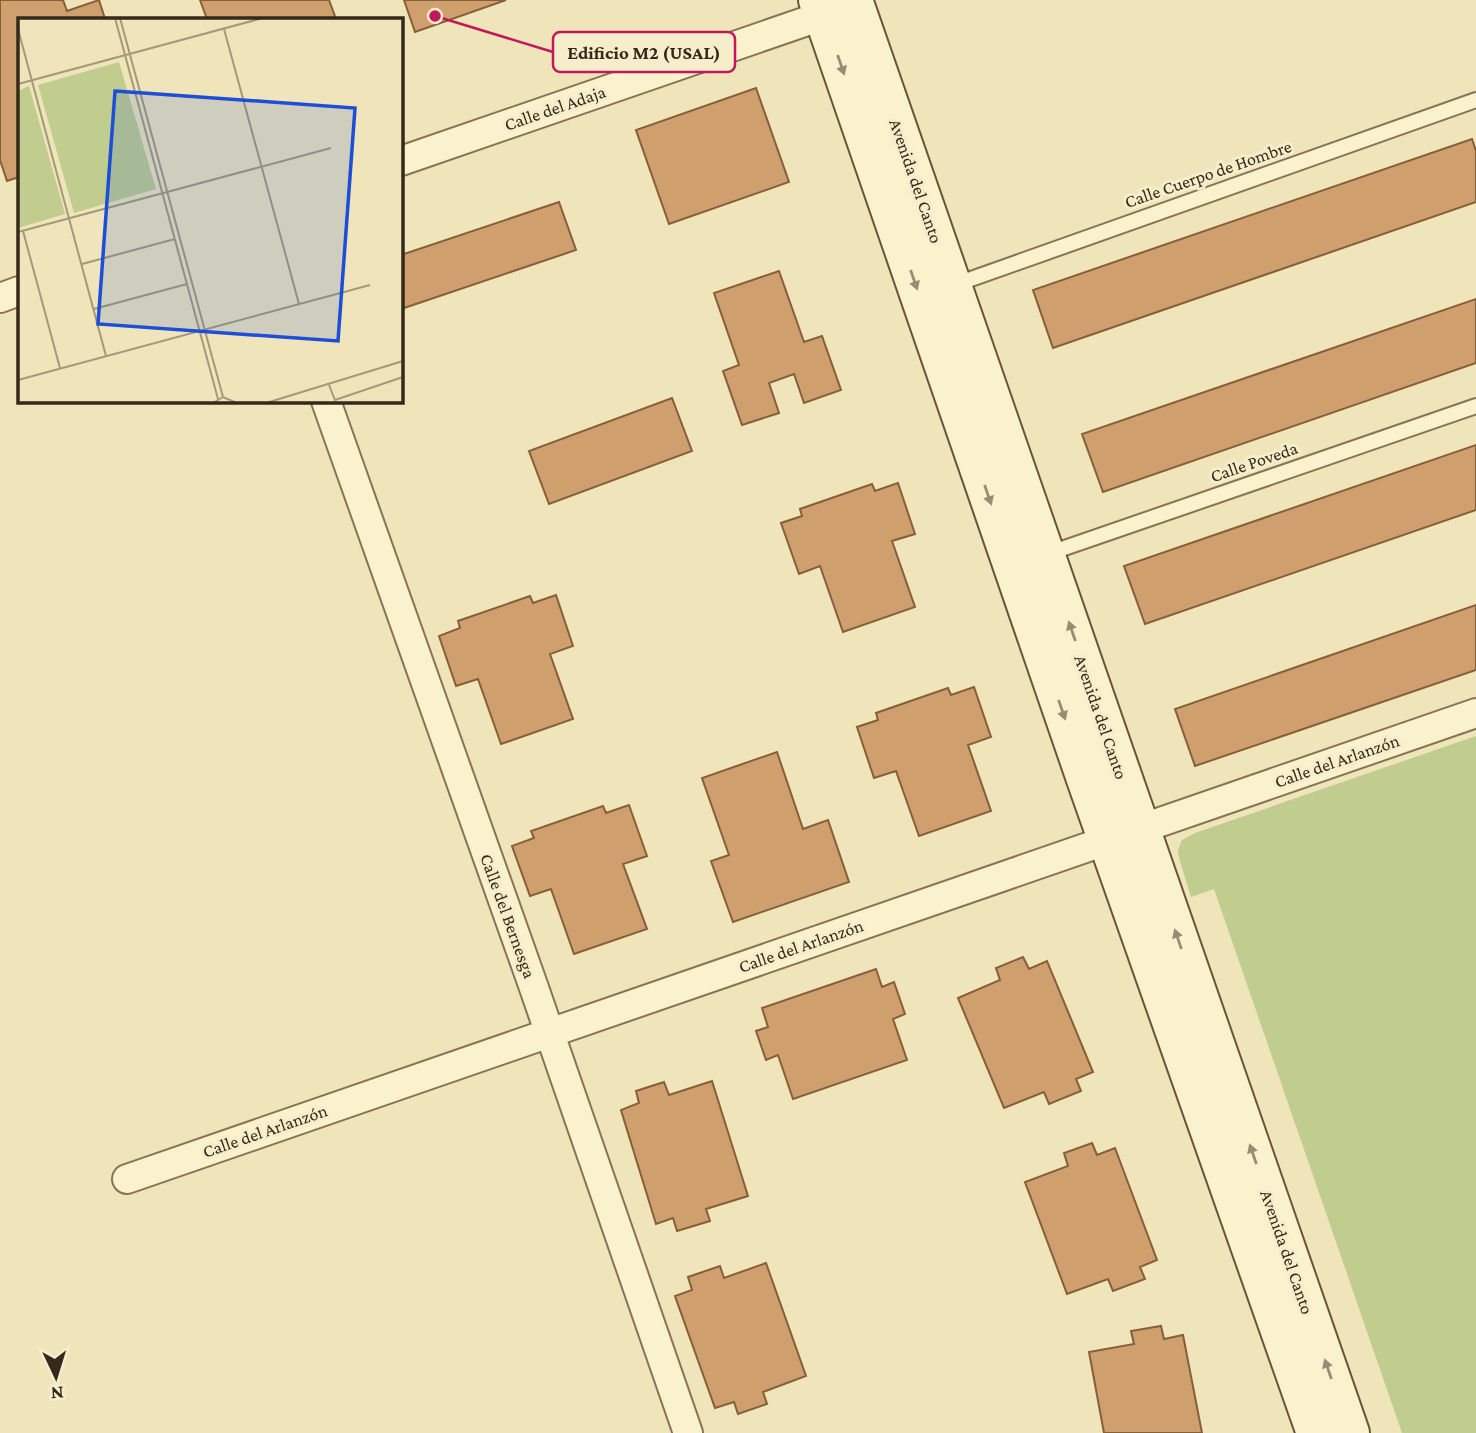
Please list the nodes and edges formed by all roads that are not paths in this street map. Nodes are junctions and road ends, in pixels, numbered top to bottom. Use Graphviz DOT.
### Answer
graph roads {
  1 [pos="844,4"];
  2 [pos="1476,100"];
  3 [pos="402,161"];
  4 [pos="952,285"];
  5 [pos="18,291"];
  6 [pos="0,298"];
  7 [pos="326,402"];
  8 [pos="1476,406"];
  9 [pos="1045,554"];
  10 [pos="1476,713"];
  11 [pos="1123,835"];
  12 [pos="550,1033"];
  13 [pos="127,1179"];
  14 [pos="688,1433"];
  15 [pos="1315,1433"];
  16 [pos="1350,1433"];
  1 -- 3 [label="street, Calle del Adaja"];
  1 -- 4 [label="main road, Avenida del Canto"];
  1 -- 11 [label="main road, Avenida del Canto, one-way"];
  2 -- 4 [label="lane, Calle Cuerpo de Hombre"];
  4 -- 9 [label="main road, Avenida del Canto"];
  5 -- 6 [label="street"];
  7 -- 12 [label="street, Calle del Bernesga"];
  8 -- 9 [label="lane, Calle Poveda"];
  11 -- 9 [label="main road, Avenida del Canto, one-way"];
  10 -- 11 [label="street, Calle del Arlanzón"];
  11 -- 12 [label="street, Calle del Arlanzón"];
  11 -- 15 [label="main road, Avenida del Canto"];
  16 -- 11 [label="main road, Avenida del Canto, one-way"];
  12 -- 13 [label="street, Calle del Arlanzón"];
  12 -- 14 [label="street, Calle del Bernesga"];
}
